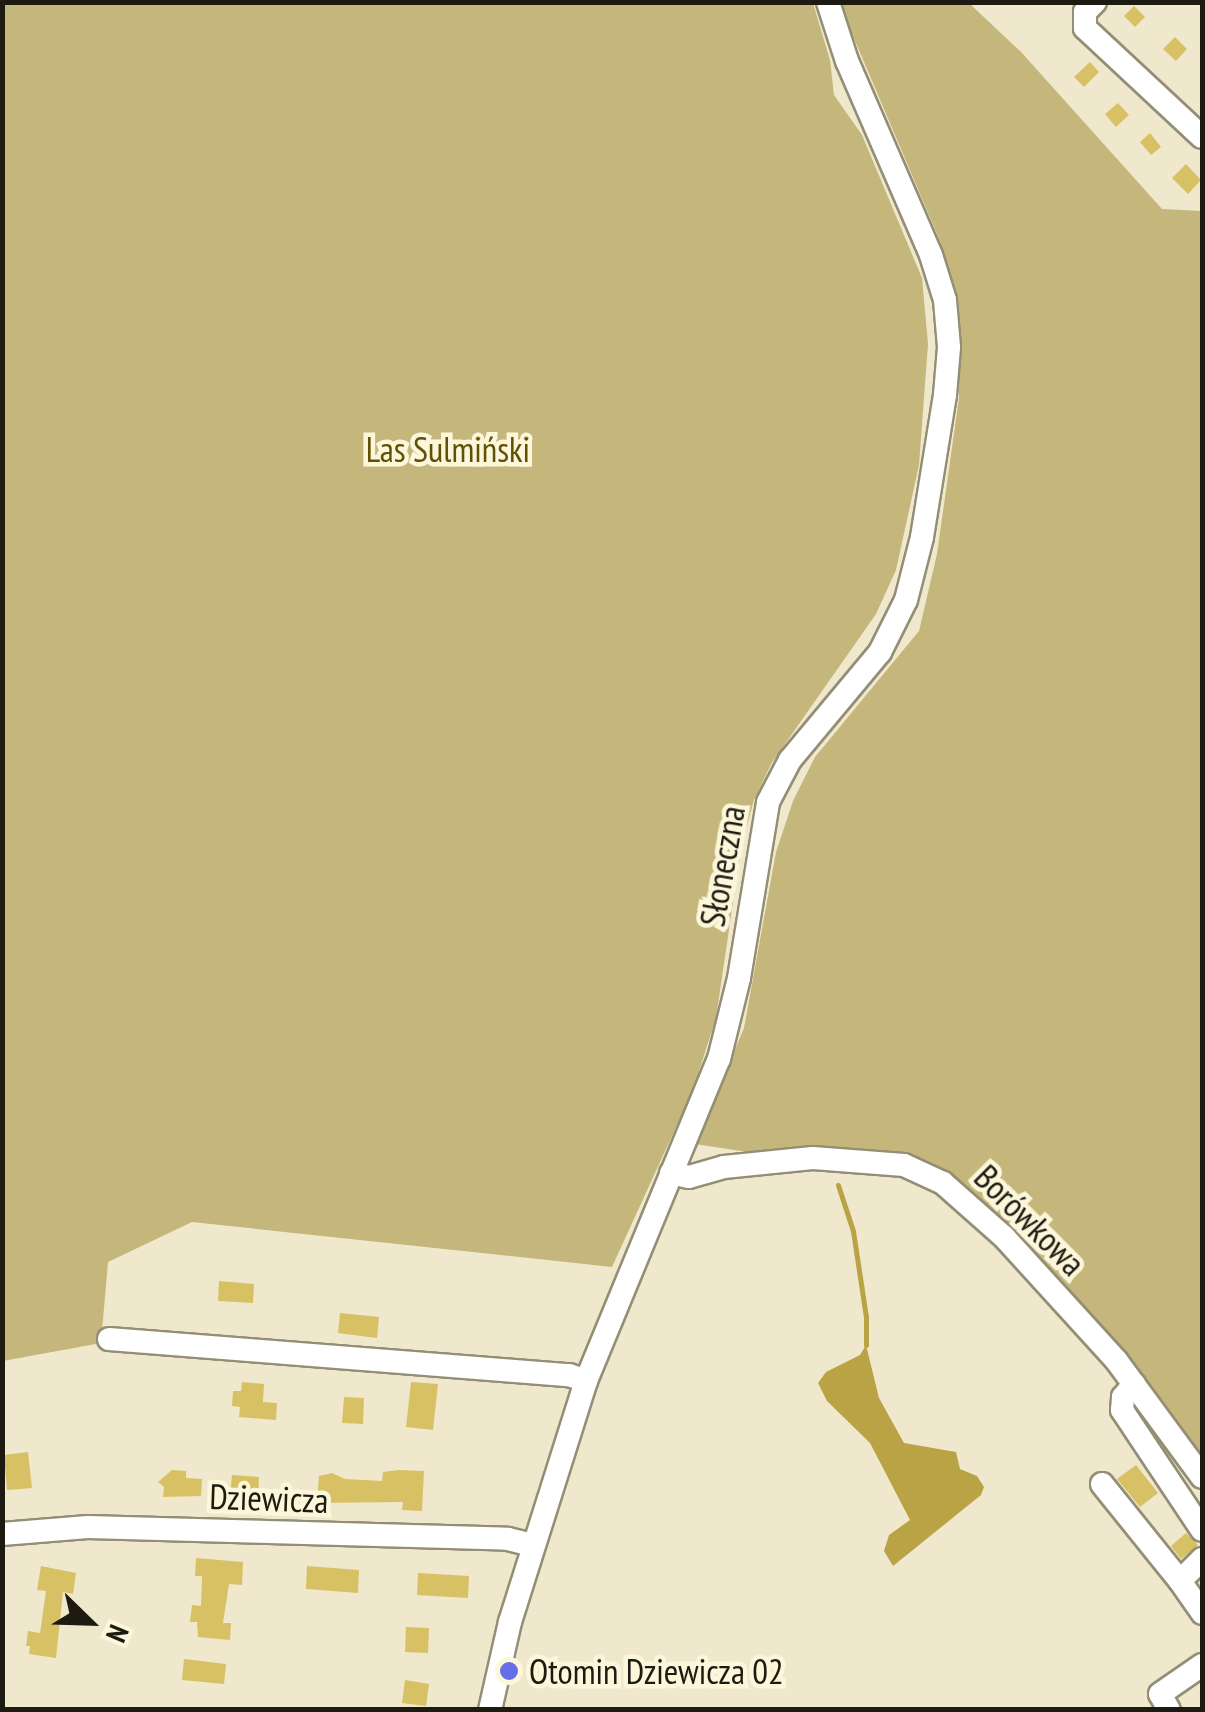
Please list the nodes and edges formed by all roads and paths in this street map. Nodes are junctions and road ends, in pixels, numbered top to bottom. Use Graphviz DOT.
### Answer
graph roads {
  1 [pos="828,2"];
  2 [pos="1095,2"];
  3 [pos="1202,137"];
  4 [pos="671,1173"];
  5 [pos="109,1339"];
  6 [pos="586,1381"];
  7 [pos="1134,1384"];
  8 [pos="1202,1477"];
  9 [pos="1102,1484"];
  10 [pos="1202,1530"];
  11 [pos="2,1534"];
  12 [pos="532,1545"];
  13 [pos="1202,1559"];
  14 [pos="1180,1581"];
  15 [pos="1202,1613"];
  16 [pos="1202,1665"];
  17 [pos="490,1710"];
  18 [pos="1170,1710"];
  1 -- 4 [label="street, Słoneczna"];
  2 -- 3 [label="street"];
  4 -- 6 [label="street, Słoneczna"];
  4 -- 7 [label="street, Borówkowa"];
  5 -- 6 [label="street"];
  6 -- 12 [label="street, Słoneczna"];
  7 -- 8 [label="street, Borówkowa"];
  7 -- 10 [label="street"];
  9 -- 14 [label="street"];
  11 -- 12 [label="street, Dziewicza"];
  12 -- 17 [label="street, Słoneczna"];
  13 -- 14 [label="street"];
  14 -- 15 [label="street"];
  16 -- 18 [label="street"];
}
